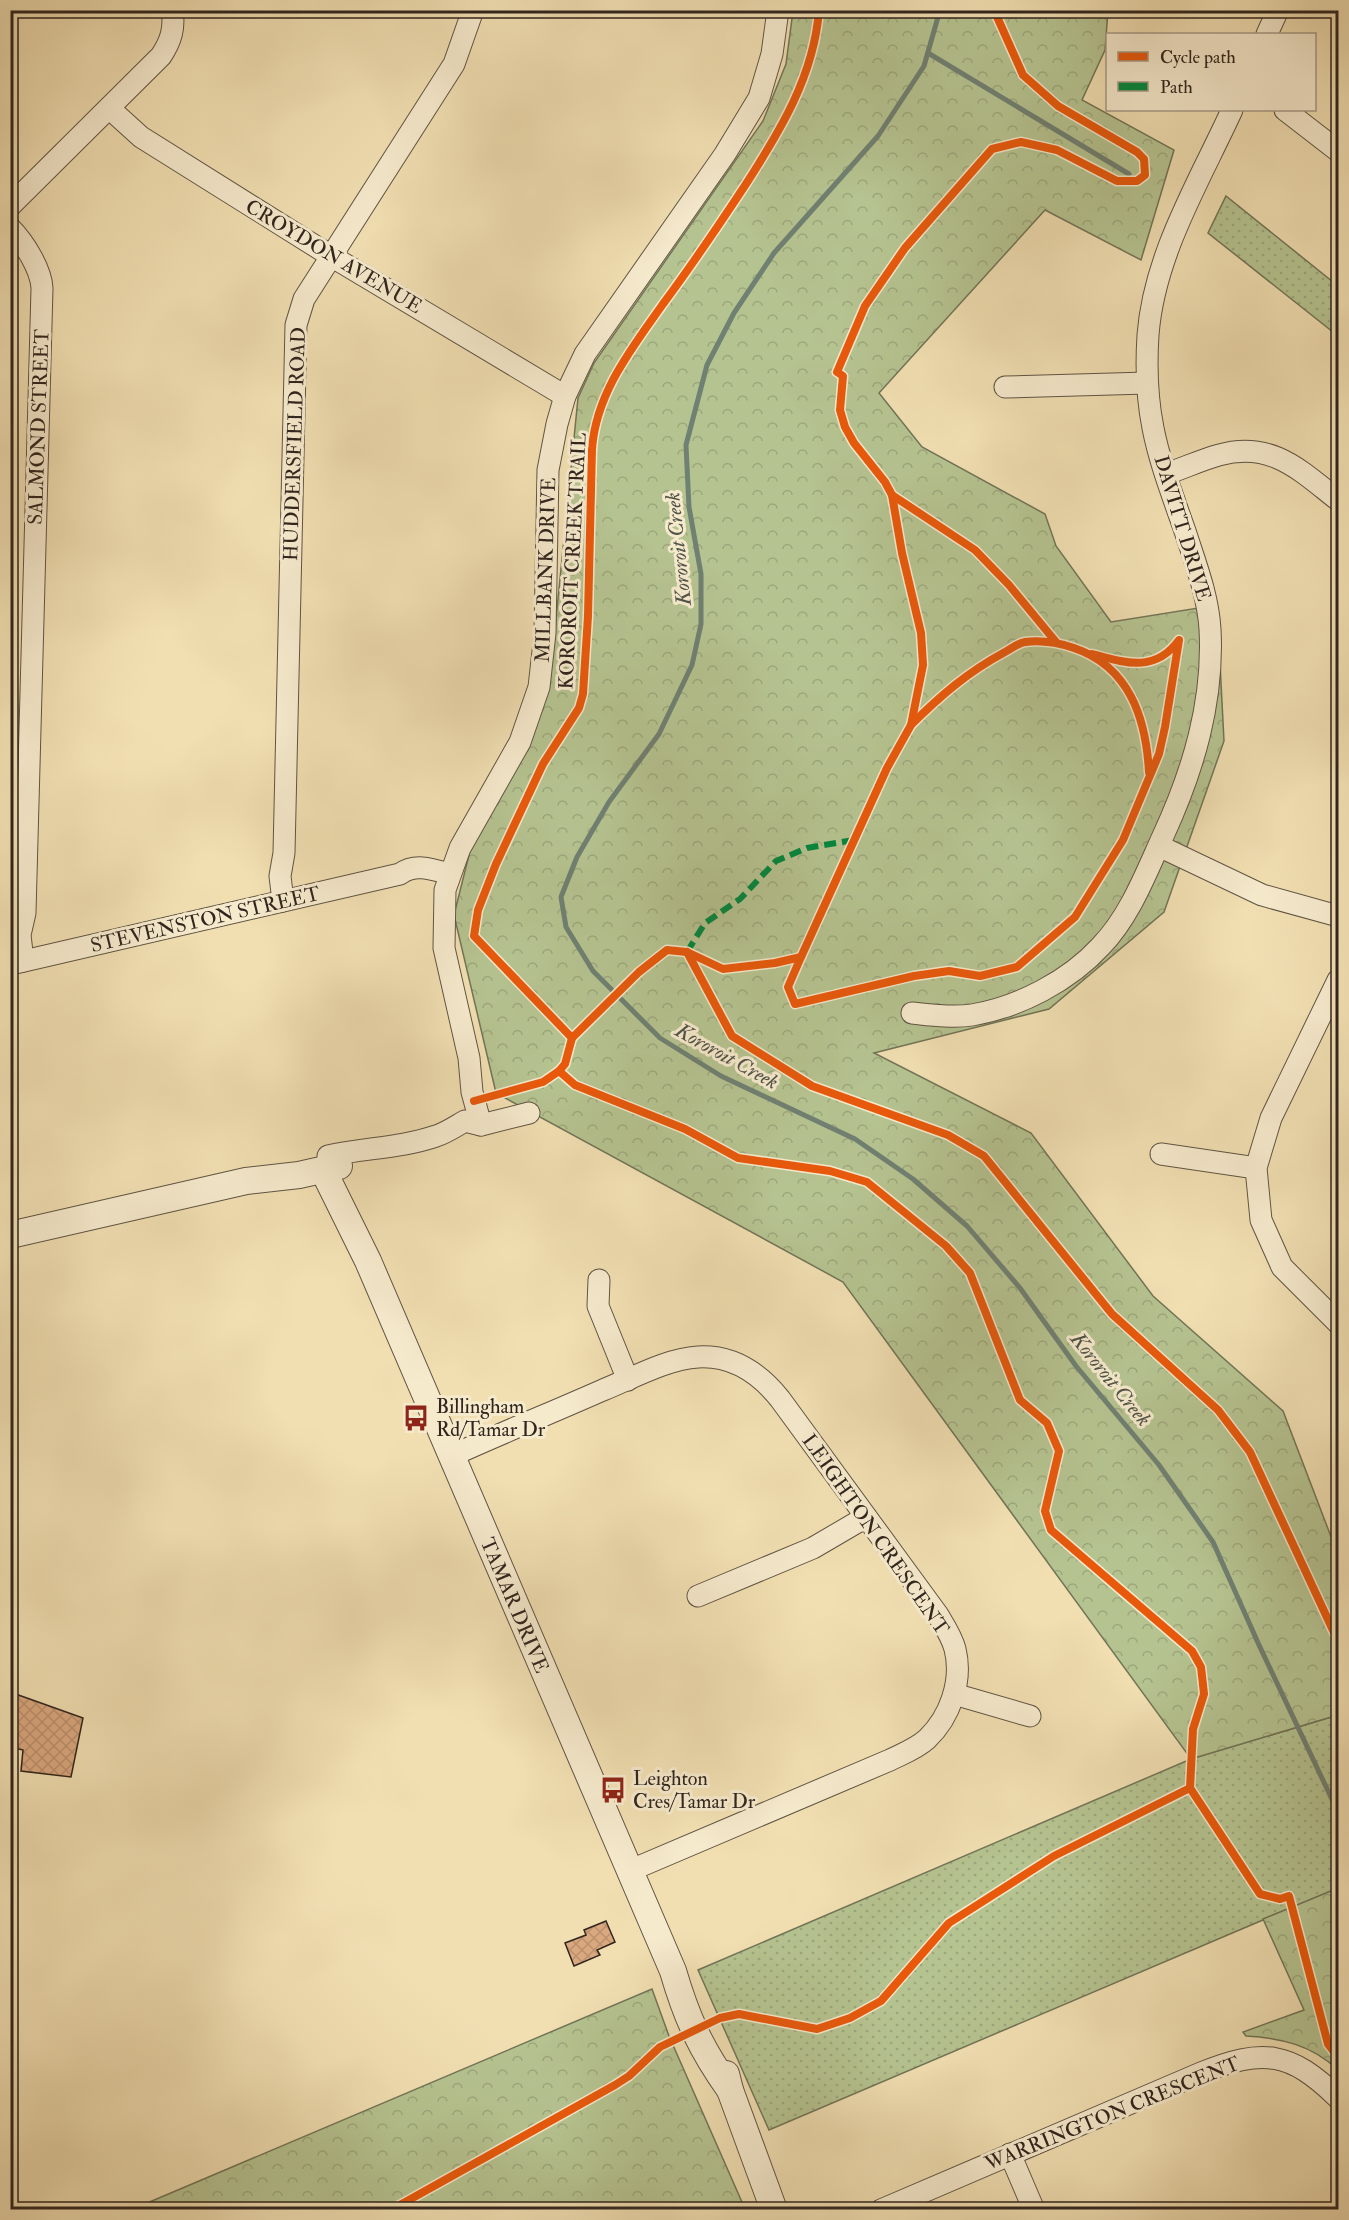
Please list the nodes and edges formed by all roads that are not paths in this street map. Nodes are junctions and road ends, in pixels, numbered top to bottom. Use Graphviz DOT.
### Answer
graph roads {
  1 [pos="172,10"];
  2 [pos="473,10"];
  3 [pos="778,10"];
  4 [pos="1278,10"];
  5 [pos="1267,33"];
  6 [pos="109,108"];
  7 [pos="1232,111"];
  8 [pos="1286,111"];
  9 [pos="1338,151"];
  10 [pos="10,206"];
  11 [pos="10,228"];
  12 [pos="20,251"];
  13 [pos="331,256"];
  14 [pos="1147,383"];
  15 [pos="1005,387"];
  16 [pos="566,396"];
  17 [pos="1166,474"];
  18 [pos="1338,500"];
  19 [pos="1159,846"];
  20 [pos="284,853"];
  21 [pos="447,882"];
  22 [pos="303,896"];
  23 [pos="283,901"];
  24 [pos="1338,916"];
  25 [pos="25,961"];
  26 [pos="1338,981"];
  27 [pos="912,1013"];
  28 [pos="529,1113"];
  29 [pos="487,1123"];
  30 [pos="1161,1154"];
  31 [pos="330,1164"];
  32 [pos="1256,1168"];
  33 [pos="10,1235"];
  34 [pos="599,1280"];
  35 [pos="1338,1323"];
  36 [pos="628,1380"];
  37 [pos="452,1456"];
  38 [pos="866,1517"];
  39 [pos="698,1596"];
  40 [pos="954,1694"];
  41 [pos="1030,1716"];
  42 [pos="630,1871"];
  43 [pos="1338,2098"];
  44 [pos="1010,2154"];
  45 [pos="774,2210"];
  46 [pos="881,2210"];
  47 [pos="1034,2210"];
  1 -- 6 [label="street"];
  2 -- 13 [label="street, HUDDERSFIELD ROAD"];
  3 -- 16 [label="street, MILLBANK DRIVE"];
  4 -- 5 [label="street"];
  6 -- 10 [label="street"];
  6 -- 13 [label="street, CROYDON AVENUE"];
  7 -- 14 [label="street, DAVITT DRIVE"];
  8 -- 9 [label="street"];
  11 -- 12 [label="street, SALMOND STREET"];
  12 -- 25 [label="street, SALMOND STREET"];
  13 -- 16 [label="street, CROYDON AVENUE"];
  13 -- 20 [label="street, HUDDERSFIELD ROAD"];
  14 -- 15 [label="street"];
  14 -- 17 [label="street, DAVITT DRIVE"];
  16 -- 21 [label="street, MILLBANK DRIVE"];
  17 -- 18 [label="street"];
  17 -- 19 [label="street, DAVITT DRIVE"];
  19 -- 24 [label="street"];
  19 -- 27 [label="street, DAVITT DRIVE"];
  20 -- 22 [label="street, HUDDERSFIELD ROAD"];
  20 -- 23 [label="street, HUDDERSFIELD ROAD"];
  21 -- 22 [label="street, STEVENSTON STREET"];
  21 -- 29 [label="street, MILLBANK DRIVE"];
  22 -- 23 [label="street, STEVENSTON STREET"];
  23 -- 25 [label="street, STEVENSTON STREET"];
  26 -- 32 [label="street"];
  28 -- 29 [label="street"];
  29 -- 31 [label="street"];
  30 -- 32 [label="street"];
  31 -- 33 [label="street"];
  31 -- 37 [label="street, TAMAR DRIVE"];
  32 -- 35 [label="street"];
  34 -- 36 [label="street"];
  36 -- 37 [label="street, LEIGHTON CRESCENT"];
  36 -- 38 [label="street, LEIGHTON CRESCENT"];
  37 -- 42 [label="street, TAMAR DRIVE"];
  38 -- 39 [label="street"];
  38 -- 40 [label="street, LEIGHTON CRESCENT"];
  40 -- 41 [label="street"];
  40 -- 42 [label="street, LEIGHTON CRESCENT"];
  42 -- 45 [label="street, TAMAR DRIVE"];
  43 -- 44 [label="street, WARRINGTON CRESCENT"];
  44 -- 46 [label="street, WARRINGTON CRESCENT"];
  44 -- 47 [label="street"];
}
